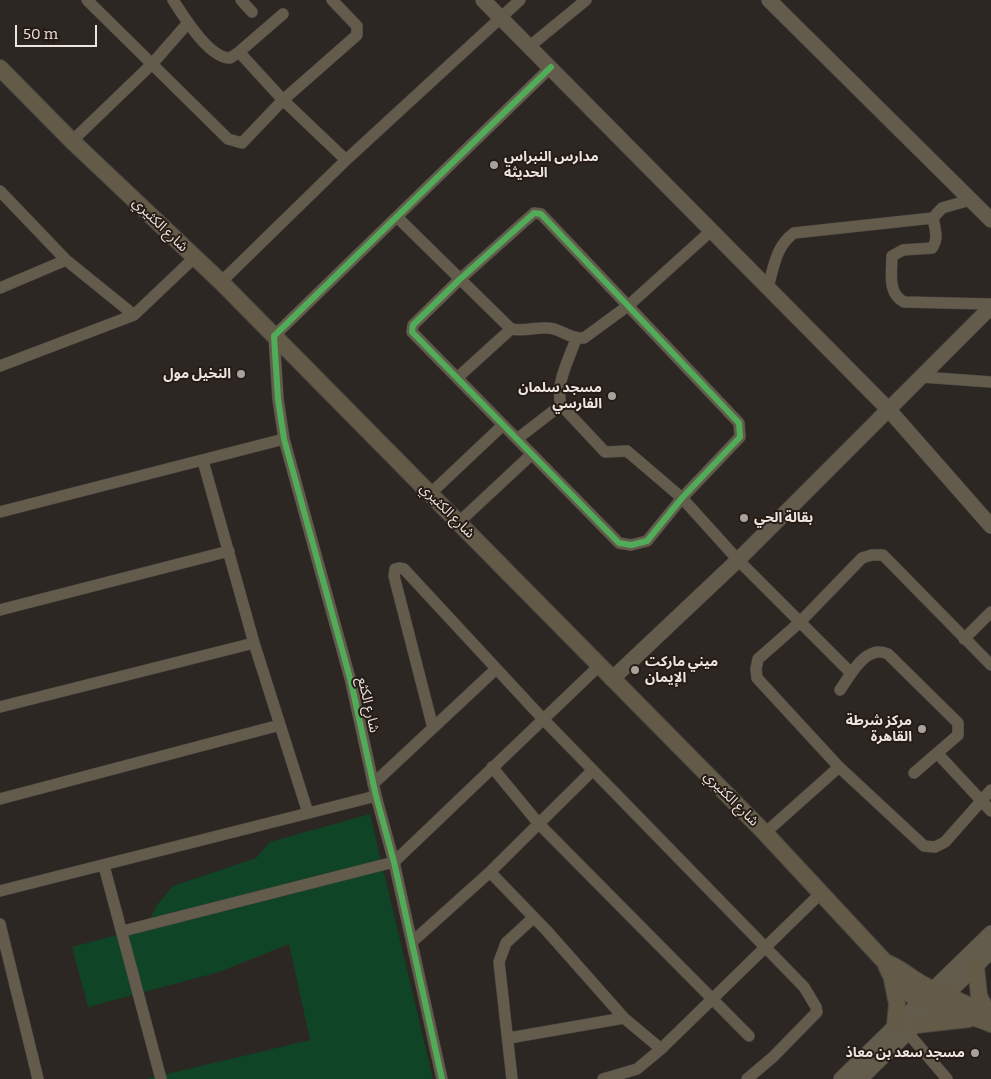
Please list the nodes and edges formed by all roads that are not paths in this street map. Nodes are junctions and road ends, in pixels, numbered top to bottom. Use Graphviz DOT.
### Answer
graph roads {
  1 [pos="87,0"];
  2 [pos="173,0"];
  3 [pos="241,0"];
  4 [pos="332,0"];
  5 [pos="483,0"];
  6 [pos="520,0"];
  7 [pos="586,0"];
  8 [pos="769,0"];
  9 [pos="252,12"];
  10 [pos="283,14"];
  11 [pos="502,17"];
  12 [pos="188,23"];
  13 [pos="530,46"];
  14 [pos="239,52"];
  15 [pos="152,64"];
  16 [pos="551,67"];
  17 [pos="0,68"];
  18 [pos="284,100"];
  19 [pos="72,141"];
  20 [pos="346,160"];
  21 [pos="0,191"];
  22 [pos="970,200"];
  23 [pos="397,217"];
  24 [pos="932,218"];
  25 [pos="991,220"];
  26 [pos="712,230"];
  27 [pos="194,258"];
  28 [pos="66,260"];
  29 [pos="459,280"];
  30 [pos="221,282"];
  31 [pos="0,288"];
  32 [pos="768,288"];
  33 [pos="629,306"];
  34 [pos="991,306"];
  35 [pos="134,315"];
  36 [pos="511,329"];
  37 [pos="274,336"];
  38 [pos="576,339"];
  39 [pos="0,366"];
  40 [pos="922,377"];
  41 [pos="457,378"];
  42 [pos="991,382"];
  43 [pos="561,405"];
  44 [pos="889,410"];
  45 [pos="503,425"];
  46 [pos="284,439"];
  47 [pos="517,439"];
  48 [pos="532,454"];
  49 [pos="203,462"];
  50 [pos="430,494"];
  51 [pos="682,498"];
  52 [pos="0,512"];
  53 [pos="458,523"];
  54 [pos="991,526"];
  55 [pos="228,551"];
  56 [pos="738,560"];
  57 [pos="0,610"];
  58 [pos="991,612"];
  59 [pos="799,623"];
  60 [pos="964,639"];
  61 [pos="254,643"];
  62 [pos="991,665"];
  63 [pos="599,666"];
  64 [pos="496,669"];
  65 [pos="851,673"];
  66 [pos="612,679"];
  67 [pos="840,690"];
  68 [pos="0,707"];
  69 [pos="543,719"];
  70 [pos="280,725"];
  71 [pos="432,728"];
  72 [pos="937,753"];
  73 [pos="492,767"];
  74 [pos="839,767"];
  75 [pos="593,770"];
  76 [pos="914,773"];
  77 [pos="373,784"];
  78 [pos="991,790"];
  79 [pos="376,796"];
  80 [pos="0,799"];
  81 [pos="981,800"];
  82 [pos="991,811"];
  83 [pos="308,814"];
  84 [pos="539,824"];
  85 [pos="765,834"];
  86 [pos="394,862"];
  87 [pos="104,866"];
  88 [pos="490,872"];
  89 [pos="0,890"];
  90 [pos="821,893"];
  91 [pos="533,918"];
  92 [pos="0,924"];
  93 [pos="123,931"];
  94 [pos="991,933"];
  95 [pos="412,942"];
  96 [pos="766,948"];
  97 [pos="991,951"];
  98 [pos="976,966"];
  99 [pos="888,970"];
  100 [pos="934,997"];
  101 [pos="714,998"];
  102 [pos="624,1018"];
  103 [pos="988,1020"];
  104 [pos="906,1028"];
  105 [pos="750,1036"];
  106 [pos="509,1038"];
  107 [pos="661,1049"];
  108 [pos="38,1079"];
  109 [pos="161,1079"];
  110 [pos="442,1079"];
  111 [pos="512,1079"];
  112 [pos="603,1079"];
  113 [pos="747,1079"];
  114 [pos="841,1079"];
  115 [pos="860,1079"];
  116 [pos="947,1079"];
  1 -- 15 [label="street"];
  2 -- 12 [label="street"];
  3 -- 9 [label="street"];
  4 -- 18 [label="street"];
  5 -- 11 [label="street"];
  6 -- 11 [label="street"];
  7 -- 13 [label="street"];
  8 -- 22 [label="street"];
  10 -- 14 [label="street"];
  11 -- 13 [label="street"];
  11 -- 20 [label="street"];
  12 -- 14 [label="street"];
  12 -- 15 [label="street"];
  13 -- 16 [label="street"];
  14 -- 18 [label="street"];
  15 -- 18 [label="street"];
  15 -- 19 [label="street"];
  16 -- 23 [label="street"];
  16 -- 26 [label="street"];
  17 -- 19 [label="main road, شارع الكثيري"];
  18 -- 20 [label="street"];
  19 -- 27 [label="main road, شارع الكثيري"];
  20 -- 30 [label="street"];
  21 -- 28 [label="street"];
  22 -- 24 [label="street"];
  22 -- 25 [label="street"];
  23 -- 29 [label="street"];
  23 -- 37 [label="street"];
  24 -- 32 [label="street"];
  24 -- 34 [label="street"];
  26 -- 32 [label="street"];
  26 -- 33 [label="street"];
  27 -- 30 [label="main road, شارع الكثيري"];
  27 -- 35 [label="street"];
  28 -- 31 [label="street"];
  28 -- 35 [label="street"];
  29 -- 33 [label="street"];
  29 -- 36 [label="street"];
  29 -- 41 [label="street"];
  30 -- 37 [label="main road, شارع الكثيري"];
  32 -- 44 [label="street"];
  33 -- 38 [label="street"];
  33 -- 51 [label="street"];
  34 -- 40 [label="street"];
  35 -- 39 [label="street"];
  36 -- 38 [label="street"];
  36 -- 41 [label="street"];
  37 -- 46 [label="street, شارع الكثع"];
  37 -- 50 [label="main road, شارع الكثيري"];
  38 -- 43 [label="street"];
  40 -- 42 [label="street"];
  40 -- 44 [label="street"];
  41 -- 45 [label="street"];
  43 -- 47 [label="street"];
  43 -- 51 [label="street"];
  44 -- 54 [label="street"];
  44 -- 56 [label="street"];
  45 -- 47 [label="street"];
  45 -- 50 [label="street"];
  46 -- 49 [label="street"];
  46 -- 77 [label="street, شارع الكثع"];
  47 -- 48 [label="street"];
  48 -- 51 [label="street"];
  48 -- 53 [label="street"];
  49 -- 52 [label="street"];
  49 -- 55 [label="street"];
  50 -- 53 [label="main road, شارع الكثيري"];
  51 -- 56 [label="street"];
  53 -- 63 [label="main road, شارع الكثيري"];
  55 -- 57 [label="street"];
  55 -- 61 [label="street"];
  56 -- 59 [label="street"];
  56 -- 66 [label="street"];
  58 -- 60 [label="street"];
  59 -- 60 [label="street"];
  59 -- 65 [label="street"];
  59 -- 74 [label="street"];
  60 -- 62 [label="street"];
  61 -- 68 [label="street"];
  61 -- 70 [label="street"];
  63 -- 66 [label="main road, شارع الكثيري"];
  63 -- 69 [label="street"];
  64 -- 69 [label="street"];
  64 -- 71 [label="street"];
  64 -- 71 [label="street"];
  65 -- 67 [label="street"];
  65 -- 72 [label="street"];
  66 -- 85 [label="main road, شارع الكثيري"];
  69 -- 73 [label="street"];
  69 -- 75 [label="street"];
  70 -- 80 [label="street"];
  70 -- 83 [label="street"];
  71 -- 77 [label="street"];
  72 -- 76 [label="street"];
  72 -- 81 [label="street"];
  73 -- 84 [label="street"];
  73 -- 86 [label="street"];
  74 -- 81 [label="street"];
  74 -- 85 [label="street"];
  75 -- 84 [label="street"];
  75 -- 96 [label="street"];
  77 -- 79 [label="street, شارع الكثع"];
  78 -- 81 [label="street"];
  79 -- 83 [label="street"];
  79 -- 86 [label="street, شارع الكثع"];
  81 -- 82 [label="street"];
  83 -- 87 [label="street"];
  84 -- 88 [label="street"];
  84 -- 101 [label="street"];
  85 -- 90 [label="main road, شارع الكثيري"];
  86 -- 93 [label="street"];
  86 -- 95 [label="street, شارع الكثع"];
  87 -- 89 [label="street"];
  87 -- 93 [label="street"];
  88 -- 91 [label="street"];
  88 -- 95 [label="street"];
  90 -- 96 [label="street"];
  90 -- 99 [label="main road, شارع الكثيري"];
  91 -- 102 [label="street"];
  91 -- 106 [label="street"];
  92 -- 108 [label="street"];
  93 -- 109 [label="street"];
  94 -- 100 [label="street"];
  95 -- 110 [label="street, شارع الكثع"];
  96 -- 101 [label="street"];
  96 -- 113 [label="street"];
  97 -- 98 [label="street"];
  98 -- 100 [label="street"];
  98 -- 103 [label="main road"];
  99 -- 100 [label="main road, شارع الكثيري"];
  99 -- 104 [label="main road"];
  100 -- 103 [label="main road, شارع الكثيري"];
  100 -- 104 [label="street"];
  100 -- 104 [label="street"];
  101 -- 105 [label="street"];
  101 -- 107 [label="street"];
  102 -- 106 [label="street"];
  102 -- 107 [label="street"];
  103 -- 104 [label="main road"];
  104 -- 114 [label="street"];
  104 -- 115 [label="street"];
  104 -- 116 [label="street"];
  106 -- 111 [label="street"];
  107 -- 112 [label="street"];
}
